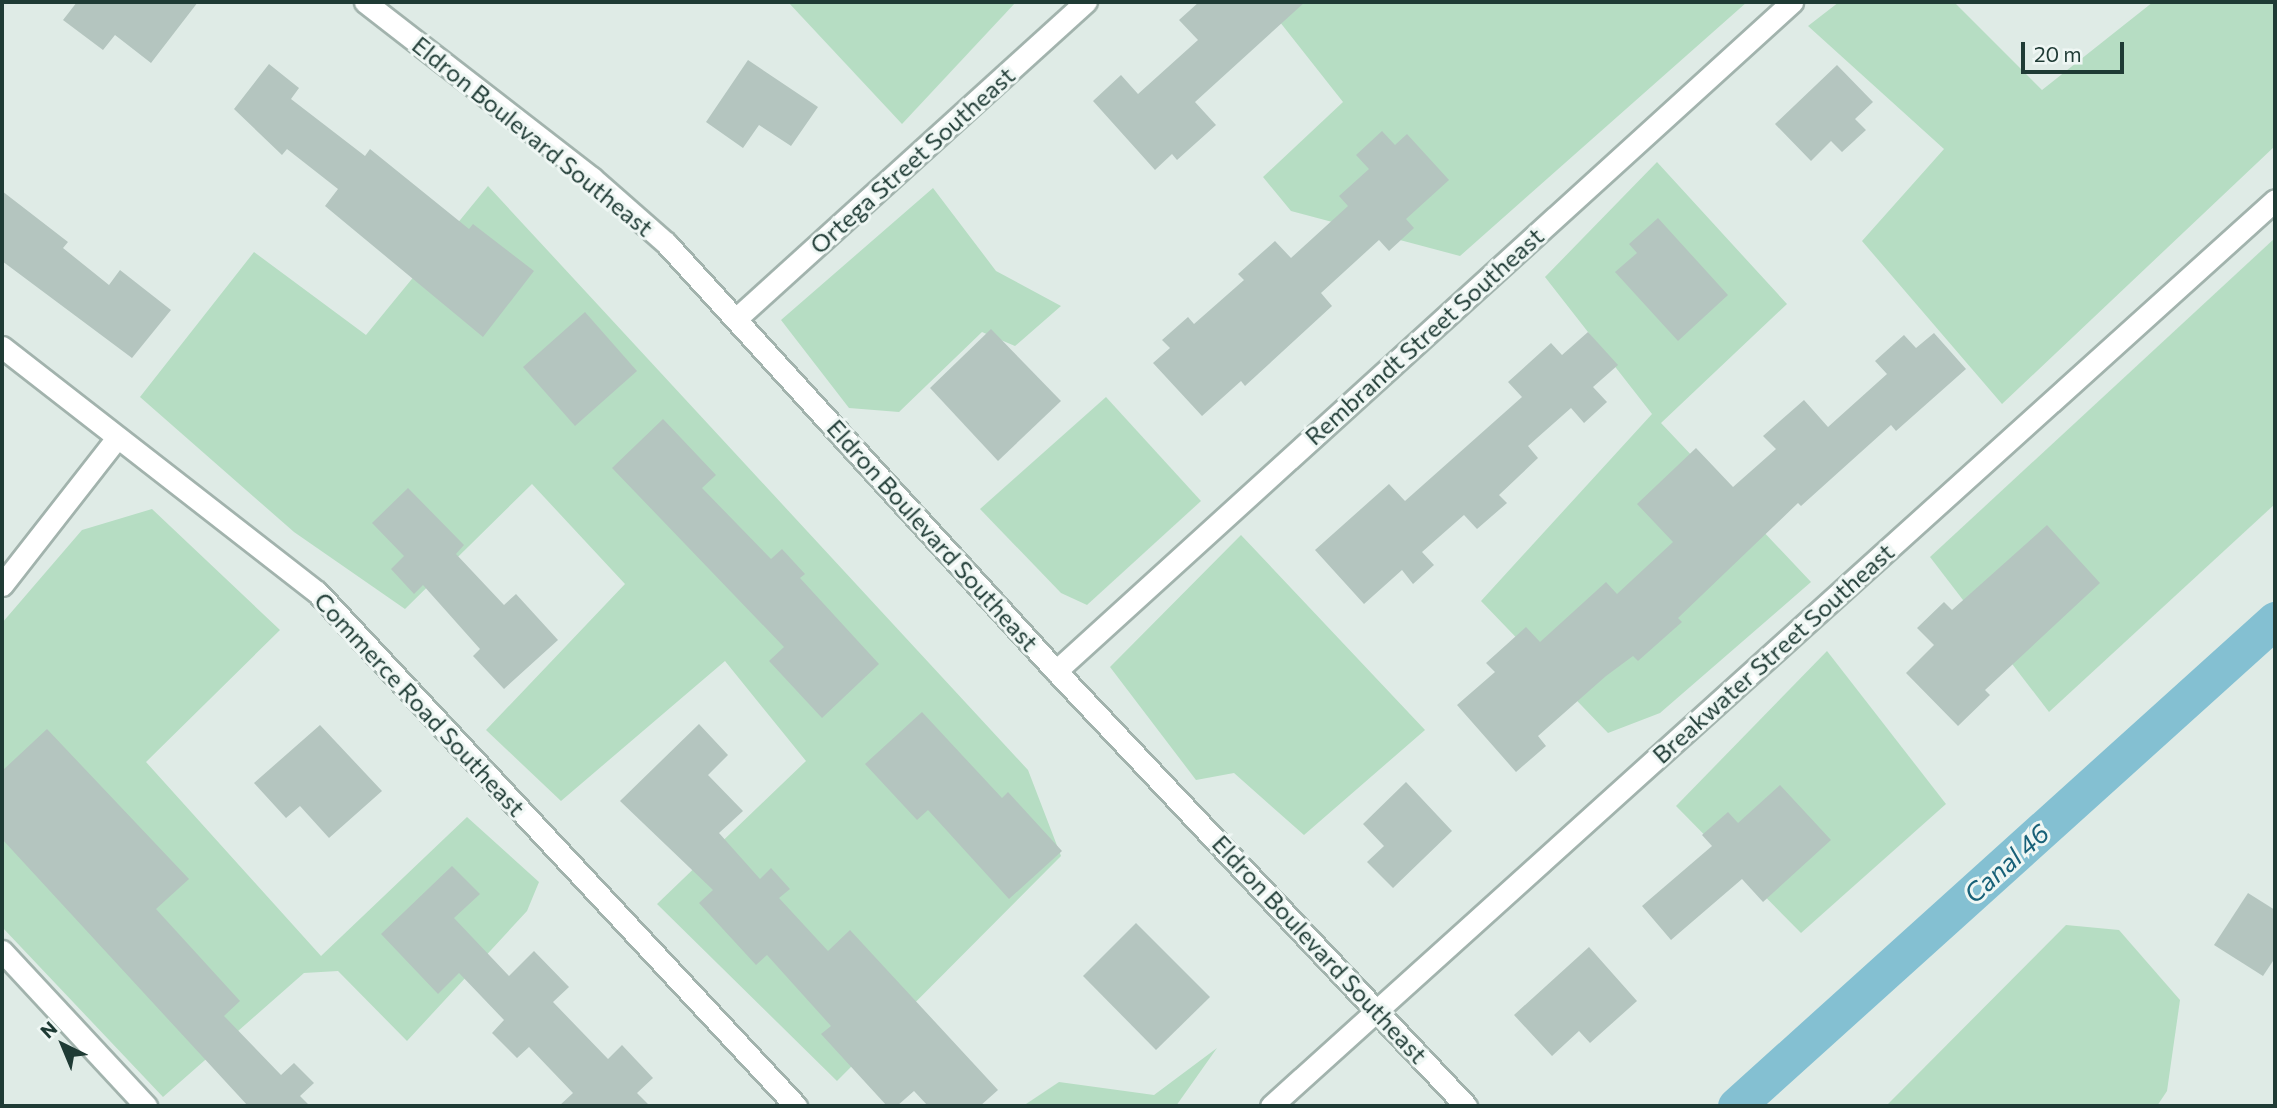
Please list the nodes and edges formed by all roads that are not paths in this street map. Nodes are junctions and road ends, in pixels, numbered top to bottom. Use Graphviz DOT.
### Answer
graph roads {
  1 [pos="365,2"];
  2 [pos="1086,2"];
  3 [pos="1792,2"];
  4 [pos="2275,200"];
  5 [pos="737,318"];
  6 [pos="2,347"];
  7 [pos="117,438"];
  8 [pos="2,585"];
  9 [pos="1056,671"];
  10 [pos="2,951"];
  11 [pos="1378,1008"];
  12 [pos="146,1106"];
  13 [pos="796,1106"];
  14 [pos="1271,1106"];
  15 [pos="1466,1106"];
  1 -- 5 [label="street, Eldron Boulevard Southeast"];
  2 -- 5 [label="street, Ortega Street Southeast"];
  3 -- 9 [label="street, Rembrandt Street Southeast"];
  4 -- 11 [label="street, Breakwater Street Southeast"];
  5 -- 9 [label="street, Eldron Boulevard Southeast"];
  6 -- 7 [label="street, Commerce Road Southeast"];
  7 -- 8 [label="street"];
  7 -- 13 [label="street, Commerce Road Southeast"];
  9 -- 11 [label="street, Eldron Boulevard Southeast"];
  10 -- 12 [label="street"];
  11 -- 14 [label="street, Breakwater Street Southeast"];
  11 -- 15 [label="street, Eldron Boulevard Southeast"];
}
